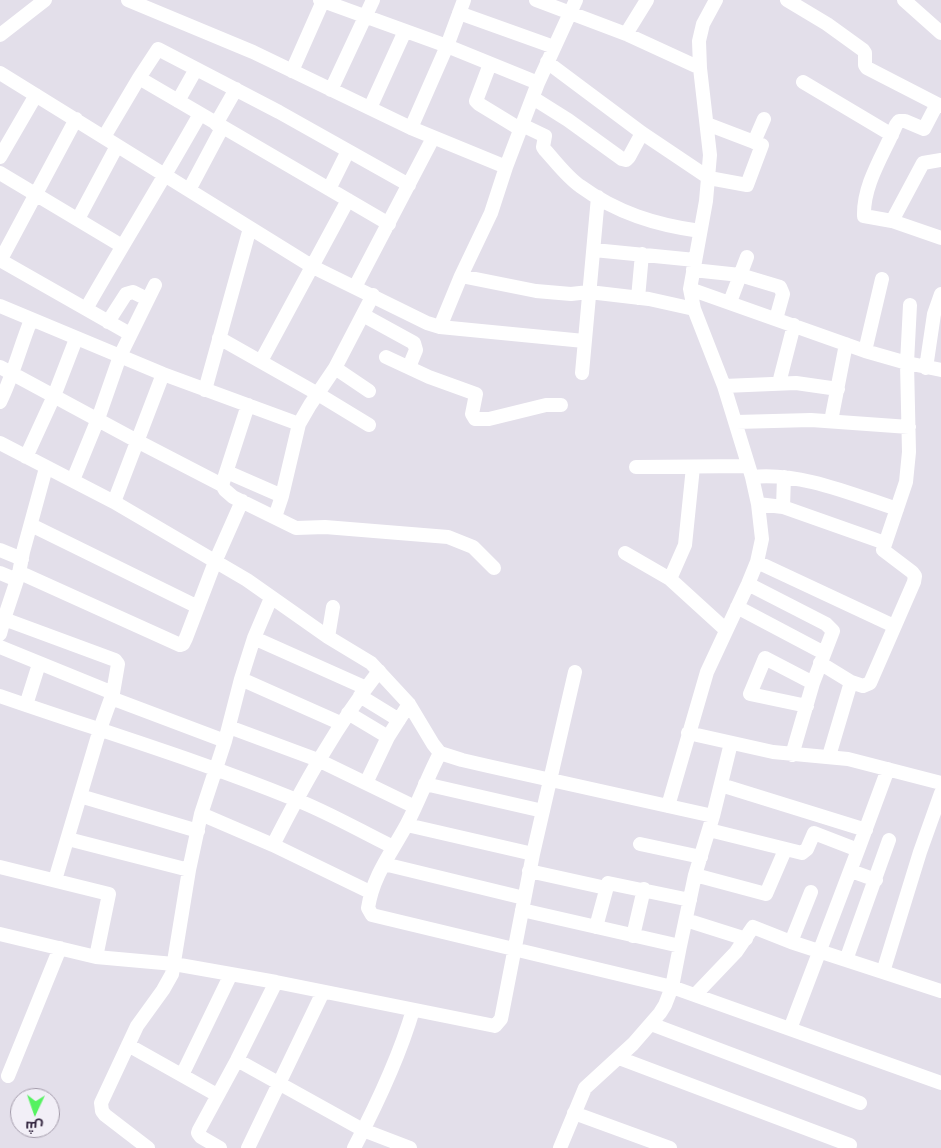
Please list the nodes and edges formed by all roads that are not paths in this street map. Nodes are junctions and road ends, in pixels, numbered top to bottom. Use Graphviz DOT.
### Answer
graph roads {
  1 [pos="45,0"];
  2 [pos="128,0"];
  3 [pos="373,0"];
  4 [pos="536,0"];
  5 [pos="647,0"];
  6 [pos="716,0"];
  7 [pos="787,0"];
  8 [pos="904,0"];
  9 [pos="322,1"];
  10 [pos="462,6"];
  11 [pos="574,6"];
  12 [pos="366,16"];
  13 [pos="940,27"];
  14 [pos="405,31"];
  15 [pos="626,34"];
  16 [pos="0,35"];
  17 [pos="447,46"];
  18 [pos="554,48"];
  19 [pos="547,62"];
  20 [pos="490,64"];
  21 [pos="700,68"];
  22 [pos="196,69"];
  23 [pos="292,71"];
  24 [pos="0,73"];
  25 [pos="139,78"];
  26 [pos="802,82"];
  27 [pos="538,83"];
  28 [pos="236,89"];
  29 [pos="331,90"];
  30 [pos="36,95"];
  31 [pos="533,98"];
  32 [pos="178,101"];
  33 [pos="939,105"];
  34 [pos="370,108"];
  35 [pos="200,114"];
  36 [pos="76,119"];
  37 [pos="764,119"];
  38 [pos="707,124"];
  39 [pos="219,126"];
  40 [pos="521,127"];
  41 [pos="411,128"];
  42 [pos="642,133"];
  43 [pos="892,135"];
  44 [pos="104,137"];
  45 [pos="434,138"];
  46 [pos="754,142"];
  47 [pos="117,146"];
  48 [pos="348,150"];
  49 [pos="0,157"];
  50 [pos="941,160"];
  51 [pos="506,167"];
  52 [pos="0,172"];
  53 [pos="165,176"];
  54 [pos="709,178"];
  55 [pos="409,185"];
  56 [pos="329,189"];
  57 [pos="188,190"];
  58 [pos="36,195"];
  59 [pos="598,197"];
  60 [pos="348,200"];
  61 [pos="78,219"];
  62 [pos="892,221"];
  63 [pos="389,224"];
  64 [pos="250,228"];
  65 [pos="700,231"];
  66 [pos="941,238"];
  67 [pos="122,246"];
  68 [pos="594,250"];
  69 [pos="642,254"];
  70 [pos="747,257"];
  71 [pos="0,260"];
  72 [pos="694,265"];
  73 [pos="313,267"];
  74 [pos="740,275"];
  75 [pos="461,276"];
  76 [pos="882,279"];
  77 [pos="155,285"];
  78 [pos="355,287"];
  79 [pos="690,289"];
  80 [pos="589,292"];
  81 [pos="941,294"];
  82 [pos="373,295"];
  83 [pos="638,298"];
  84 [pos="147,299"];
  85 [pos="730,302"];
  86 [pos="910,305"];
  87 [pos="0,306"];
  88 [pos="86,309"];
  89 [pos="694,309"];
  90 [pos="363,315"];
  91 [pos="776,319"];
  92 [pos="31,320"];
  93 [pos="108,322"];
  94 [pos="794,325"];
  95 [pos="440,327"];
  96 [pos="130,334"];
  97 [pos="219,338"];
  98 [pos="76,339"];
  99 [pos="584,341"];
  100 [pos="846,344"];
  101 [pos="866,351"];
  102 [pos="120,356"];
  103 [pos="386,357"];
  104 [pos="261,361"];
  105 [pos="907,363"];
  106 [pos="409,367"];
  107 [pos="335,368"];
  108 [pos="926,368"];
  109 [pos="6,370"];
  110 [pos="941,370"];
  111 [pos="582,373"];
  112 [pos="163,374"];
  113 [pos="778,383"];
  114 [pos="724,386"];
  115 [pos="838,389"];
  116 [pos="205,390"];
  117 [pos="369,391"];
  118 [pos="318,394"];
  119 [pos="54,396"];
  120 [pos="0,402"];
  121 [pos="248,405"];
  122 [pos="562,405"];
  123 [pos="98,419"];
  124 [pos="831,421"];
  125 [pos="736,422"];
  126 [pos="299,424"];
  127 [pos="369,426"];
  128 [pos="909,427"];
  129 [pos="137,441"];
  130 [pos="0,442"];
  131 [pos="26,457"];
  132 [pos="636,467"];
  133 [pos="693,467"];
  134 [pos="46,468"];
  135 [pos="750,472"];
  136 [pos="784,477"];
  137 [pos="224,478"];
  138 [pos="73,480"];
  139 [pos="282,496"];
  140 [pos="242,501"];
  141 [pos="114,502"];
  142 [pos="758,504"];
  143 [pos="783,507"];
  144 [pos="897,509"];
  145 [pos="275,517"];
  146 [pos="31,524"];
  147 [pos="885,543"];
  148 [pos="0,550"];
  149 [pos="626,553"];
  150 [pos="215,562"];
  151 [pos="756,562"];
  152 [pos="494,568"];
  153 [pos="19,571"];
  154 [pos="0,573"];
  155 [pos="670,579"];
  156 [pos="748,584"];
  157 [pos="271,598"];
  158 [pos="198,607"];
  159 [pos="333,607"];
  160 [pos="737,607"];
  161 [pos="4,619"];
  162 [pos="894,626"];
  163 [pos="726,630"];
  164 [pos="0,634"];
  165 [pos="328,637"];
  166 [pos="254,638"];
  167 [pos="0,647"];
  168 [pos="822,658"];
  169 [pos="39,664"];
  170 [pos="379,671"];
  171 [pos="575,672"];
  172 [pos="241,679"];
  173 [pos="851,682"];
  174 [pos="813,684"];
  175 [pos="363,692"];
  176 [pos="0,696"];
  177 [pos="112,696"];
  178 [pos="409,704"];
  179 [pos="26,705"];
  180 [pos="807,706"];
  181 [pos="344,718"];
  182 [pos="399,720"];
  183 [pos="230,727"];
  184 [pos="100,729"];
  185 [pos="688,733"];
  186 [pos="388,737"];
  187 [pos="225,741"];
  188 [pos="730,743"];
  189 [pos="440,753"];
  190 [pos="792,754"];
  191 [pos="829,756"];
  192 [pos="318,760"];
  193 [pos="216,769"];
  194 [pos="888,769"];
  195 [pos="550,780"];
  196 [pos="366,783"];
  197 [pos="941,783"];
  198 [pos="425,784"];
  199 [pos="721,785"];
  200 [pos="941,793"];
  201 [pos="80,796"];
  202 [pos="296,799"];
  203 [pos="668,806"];
  204 [pos="415,807"];
  205 [pos="543,811"];
  206 [pos="201,814"];
  207 [pos="713,816"];
  208 [pos="821,816"];
  209 [pos="407,825"];
  210 [pos="709,830"];
  211 [pos="866,830"];
  212 [pos="198,831"];
  213 [pos="814,833"];
  214 [pos="68,839"];
  215 [pos="889,840"];
  216 [pos="273,844"];
  217 [pos="640,844"];
  218 [pos="393,847"];
  219 [pos="785,850"];
  220 [pos="858,850"];
  221 [pos="533,854"];
  222 [pos="701,857"];
  223 [pos="384,864"];
  224 [pos="0,867"];
  225 [pos="189,870"];
  226 [pos="530,871"];
  227 [pos="850,871"];
  228 [pos="695,875"];
  229 [pos="55,880"];
  230 [pos="876,880"];
  231 [pos="606,888"];
  232 [pos="644,889"];
  233 [pos="370,892"];
  234 [pos="811,892"];
  235 [pos="690,900"];
  236 [pos="523,904"];
  237 [pos="686,920"];
  238 [pos="596,927"];
  239 [pos="0,934"];
  240 [pos="633,936"];
  241 [pos="746,939"];
  242 [pos="791,942"];
  243 [pos="680,946"];
  244 [pos="60,948"];
  245 [pos="515,948"];
  246 [pos="818,951"];
  247 [pos="96,957"];
  248 [pos="846,960"];
  249 [pos="174,964"];
  250 [pos="883,972"];
  251 [pos="231,974"];
  252 [pos="276,982"];
  253 [pos="672,987"];
  254 [pos="940,987"];
  255 [pos="323,992"];
  256 [pos="695,995"];
  257 [pos="413,1010"];
  258 [pos="651,1024"];
  259 [pos="790,1029"];
  260 [pos="128,1045"];
  261 [pos="619,1058"];
  262 [pos="237,1060"];
  263 [pos="182,1075"];
  264 [pos="8,1076"];
  265 [pos="941,1083"];
  266 [pos="280,1084"];
  267 [pos="217,1095"];
  268 [pos="860,1103"];
  269 [pos="574,1113"];
  270 [pos="363,1130"];
  271 [pos="850,1144"];
  272 [pos="148,1148"];
  273 [pos="220,1148"];
  274 [pos="248,1148"];
  275 [pos="354,1148"];
  276 [pos="410,1148"];
  277 [pos="560,1148"];
  278 [pos="670,1148"];
  1 -- 16 [label="street"];
  2 -- 23 [label="street"];
  3 -- 12 [label="street"];
  4 -- 11 [label="street"];
  5 -- 15 [label="street"];
  6 -- 21 [label="street"];
  7 -- 33 [label="street"];
  8 -- 13 [label="street"];
  9 -- 12 [label="street"];
  9 -- 23 [label="street"];
  10 -- 17 [label="street"];
  10 -- 18 [label="street"];
  11 -- 15 [label="street"];
  11 -- 18 [label="street"];
  12 -- 14 [label="street"];
  12 -- 29 [label="street"];
  14 -- 17 [label="street"];
  14 -- 34 [label="street"];
  15 -- 21 [label="street"];
  17 -- 20 [label="street"];
  17 -- 41 [label="street"];
  18 -- 19 [label="street"];
  19 -- 27 [label="street"];
  19 -- 42 [label="street"];
  20 -- 27 [label="street"];
  20 -- 40 [label="street"];
  21 -- 38 [label="street"];
  22 -- 25 [label="street"];
  22 -- 28 [label="street"];
  22 -- 32 [label="street"];
  23 -- 29 [label="street"];
  24 -- 30 [label="street"];
  25 -- 32 [label="street"];
  25 -- 44 [label="street"];
  26 -- 43 [label="street"];
  27 -- 31 [label="street"];
  28 -- 39 [label="street"];
  28 -- 48 [label="street"];
  29 -- 34 [label="street"];
  30 -- 36 [label="street"];
  30 -- 49 [label="street"];
  31 -- 40 [label="street"];
  31 -- 42 [label="street"];
  32 -- 35 [label="street"];
  33 -- 43 [label="street"];
  34 -- 41 [label="street"];
  35 -- 39 [label="street"];
  35 -- 53 [label="street"];
  36 -- 44 [label="street"];
  36 -- 58 [label="street"];
  37 -- 46 [label="street"];
  38 -- 46 [label="street"];
  38 -- 54 [label="street"];
  39 -- 56 [label="street"];
  39 -- 57 [label="street"];
  40 -- 51 [label="street"];
  40 -- 59 [label="street"];
  41 -- 45 [label="street"];
  42 -- 54 [label="street"];
  43 -- 62 [label="street"];
  44 -- 47 [label="street"];
  45 -- 51 [label="street"];
  45 -- 55 [label="street"];
  46 -- 54 [label="street"];
  47 -- 53 [label="street"];
  47 -- 61 [label="street"];
  48 -- 55 [label="street"];
  48 -- 56 [label="street"];
  50 -- 62 [label="street"];
  51 -- 75 [label="street"];
  52 -- 58 [label="street"];
  53 -- 57 [label="street"];
  53 -- 67 [label="street"];
  54 -- 65 [label="street"];
  55 -- 63 [label="street"];
  56 -- 60 [label="street"];
  57 -- 64 [label="street"];
  58 -- 61 [label="street"];
  58 -- 71 [label="street"];
  59 -- 65 [label="street"];
  59 -- 68 [label="street"];
  60 -- 63 [label="street"];
  60 -- 73 [label="street"];
  61 -- 67 [label="street"];
  62 -- 66 [label="street"];
  63 -- 78 [label="street"];
  64 -- 73 [label="street"];
  64 -- 97 [label="street"];
  65 -- 72 [label="street"];
  67 -- 88 [label="street"];
  68 -- 69 [label="street"];
  68 -- 80 [label="street"];
  69 -- 72 [label="street"];
  69 -- 83 [label="street"];
  70 -- 74 [label="street"];
  71 -- 88 [label="street"];
  72 -- 74 [label="street"];
  72 -- 79 [label="street"];
  73 -- 78 [label="street"];
  73 -- 104 [label="street"];
  74 -- 85 [label="street"];
  74 -- 91 [label="street"];
  75 -- 80 [label="street"];
  75 -- 95 [label="street"];
  76 -- 101 [label="street"];
  77 -- 84 [label="street"];
  78 -- 82 [label="street"];
  79 -- 85 [label="street"];
  79 -- 89 [label="street"];
  80 -- 83 [label="street"];
  80 -- 99 [label="street"];
  81 -- 108 [label="street"];
  82 -- 90 [label="street"];
  82 -- 95 [label="street"];
  83 -- 89 [label="street"];
  84 -- 93 [label="street"];
  84 -- 96 [label="street"];
  85 -- 91 [label="street"];
  86 -- 105 [label="street"];
  87 -- 92 [label="street"];
  88 -- 93 [label="street"];
  89 -- 114 [label="street"];
  90 -- 106 [label="street"];
  90 -- 107 [label="street"];
  91 -- 94 [label="street"];
  92 -- 98 [label="street"];
  92 -- 109 [label="street"];
  93 -- 96 [label="street"];
  94 -- 100 [label="street"];
  94 -- 113 [label="street"];
  95 -- 99 [label="street"];
  96 -- 102 [label="street"];
  97 -- 104 [label="street"];
  97 -- 116 [label="street"];
  98 -- 102 [label="street"];
  98 -- 119 [label="street"];
  99 -- 111 [label="street"];
  100 -- 101 [label="street"];
  100 -- 115 [label="street"];
  101 -- 105 [label="street"];
  102 -- 112 [label="street"];
  102 -- 123 [label="street"];
  103 -- 106 [label="street"];
  104 -- 118 [label="street"];
  105 -- 108 [label="street"];
  105 -- 128 [label="street"];
  106 -- 122 [label="street"];
  107 -- 117 [label="street"];
  107 -- 118 [label="street"];
  108 -- 110 [label="street"];
  109 -- 119 [label="street"];
  109 -- 120 [label="street"];
  112 -- 116 [label="street"];
  112 -- 129 [label="street"];
  113 -- 114 [label="street"];
  113 -- 115 [label="street"];
  114 -- 125 [label="street"];
  115 -- 124 [label="street"];
  116 -- 121 [label="street"];
  118 -- 126 [label="street"];
  118 -- 127 [label="street"];
  119 -- 123 [label="street"];
  119 -- 131 [label="street"];
  121 -- 126 [label="street"];
  121 -- 137 [label="street"];
  123 -- 129 [label="street"];
  123 -- 138 [label="street"];
  124 -- 125 [label="street"];
  124 -- 128 [label="street"];
  125 -- 135 [label="street"];
  126 -- 139 [label="street"];
  128 -- 144 [label="street"];
  129 -- 137 [label="street"];
  129 -- 141 [label="street"];
  130 -- 131 [label="street"];
  131 -- 134 [label="street"];
  132 -- 133 [label="street"];
  133 -- 135 [label="street"];
  133 -- 155 [label="street"];
  134 -- 138 [label="street"];
  134 -- 146 [label="street"];
  135 -- 136 [label="street"];
  135 -- 142 [label="street"];
  136 -- 143 [label="street"];
  136 -- 144 [label="street"];
  137 -- 139 [label="street"];
  137 -- 140 [label="street"];
  138 -- 141 [label="street"];
  139 -- 145 [label="street"];
  140 -- 145 [label="street"];
  140 -- 150 [label="street"];
  141 -- 150 [label="street"];
  142 -- 143 [label="street"];
  142 -- 151 [label="street"];
  143 -- 147 [label="street"];
  144 -- 147 [label="street"];
  145 -- 152 [label="street"];
  146 -- 153 [label="street"];
  146 -- 158 [label="street"];
  147 -- 162 [label="street"];
  148 -- 153 [label="street"];
  149 -- 155 [label="street"];
  150 -- 157 [label="street"];
  150 -- 158 [label="street"];
  151 -- 156 [label="street"];
  151 -- 162 [label="street"];
  153 -- 154 [label="street"];
  153 -- 158 [label="street"];
  153 -- 161 [label="street"];
  155 -- 163 [label="street"];
  156 -- 160 [label="street"];
  156 -- 168 [label="street"];
  157 -- 165 [label="street"];
  157 -- 166 [label="street"];
  159 -- 165 [label="street"];
  160 -- 163 [label="street"];
  160 -- 168 [label="street"];
  161 -- 164 [label="street"];
  161 -- 177 [label="street"];
  162 -- 173 [label="street"];
  163 -- 185 [label="street"];
  165 -- 170 [label="street"];
  166 -- 172 [label="street"];
  166 -- 175 [label="street"];
  167 -- 169 [label="street"];
  168 -- 173 [label="street"];
  168 -- 174 [label="street"];
  169 -- 177 [label="street"];
  169 -- 179 [label="street"];
  170 -- 175 [label="street"];
  170 -- 178 [label="street"];
  171 -- 195 [label="street"];
  172 -- 181 [label="street"];
  172 -- 183 [label="street"];
  173 -- 191 [label="street"];
  174 -- 180 [label="street"];
  174 -- 180 [label="street"];
  175 -- 181 [label="street"];
  175 -- 182 [label="street"];
  176 -- 179 [label="street"];
  177 -- 184 [label="street"];
  177 -- 187 [label="street"];
  178 -- 182 [label="street"];
  178 -- 189 [label="street"];
  179 -- 184 [label="street"];
  180 -- 190 [label="street"];
  181 -- 186 [label="street"];
  181 -- 192 [label="street"];
  182 -- 186 [label="street"];
  183 -- 187 [label="street"];
  183 -- 192 [label="street"];
  184 -- 193 [label="street"];
  184 -- 201 [label="street"];
  185 -- 188 [label="street"];
  185 -- 203 [label="street"];
  186 -- 196 [label="street"];
  187 -- 193 [label="street"];
  188 -- 190 [label="street"];
  188 -- 199 [label="street"];
  189 -- 195 [label="street"];
  189 -- 198 [label="street"];
  190 -- 191 [label="street"];
  191 -- 194 [label="street"];
  192 -- 196 [label="street"];
  192 -- 202 [label="street"];
  193 -- 202 [label="street"];
  193 -- 206 [label="street"];
  194 -- 197 [label="street"];
  194 -- 211 [label="street"];
  195 -- 203 [label="street"];
  195 -- 205 [label="street"];
  196 -- 204 [label="street"];
  198 -- 204 [label="street"];
  198 -- 205 [label="street"];
  199 -- 207 [label="street"];
  199 -- 208 [label="street"];
  200 -- 250 [label="street"];
  201 -- 212 [label="street"];
  201 -- 214 [label="street"];
  202 -- 216 [label="street"];
  202 -- 218 [label="street"];
  203 -- 207 [label="street"];
  204 -- 209 [label="street"];
  205 -- 221 [label="street"];
  206 -- 212 [label="street"];
  206 -- 216 [label="street"];
  207 -- 210 [label="street"];
  208 -- 211 [label="street"];
  208 -- 213 [label="street"];
  209 -- 218 [label="street"];
  209 -- 221 [label="street"];
  210 -- 219 [label="street"];
  210 -- 222 [label="street"];
  211 -- 220 [label="street"];
  212 -- 225 [label="street"];
  213 -- 219 [label="street"];
  213 -- 220 [label="street"];
  214 -- 225 [label="street"];
  214 -- 229 [label="street"];
  215 -- 230 [label="street"];
  216 -- 233 [label="street"];
  217 -- 222 [label="street"];
  218 -- 223 [label="street"];
  219 -- 228 [label="street"];
  220 -- 227 [label="street"];
  221 -- 226 [label="street"];
  222 -- 228 [label="street"];
  223 -- 233 [label="street"];
  223 -- 236 [label="street"];
  224 -- 229 [label="street"];
  225 -- 249 [label="street"];
  226 -- 231 [label="street"];
  226 -- 236 [label="street"];
  227 -- 230 [label="street"];
  227 -- 246 [label="street"];
  228 -- 235 [label="street"];
  229 -- 247 [label="street"];
  230 -- 248 [label="street"];
  231 -- 232 [label="street"];
  231 -- 238 [label="street"];
  232 -- 235 [label="street"];
  232 -- 240 [label="street"];
  233 -- 245 [label="street"];
  234 -- 242 [label="street"];
  235 -- 237 [label="street"];
  236 -- 238 [label="street"];
  236 -- 245 [label="street"];
  237 -- 241 [label="street"];
  237 -- 243 [label="street"];
  238 -- 240 [label="street"];
  239 -- 244 [label="street"];
  240 -- 243 [label="street"];
  241 -- 242 [label="street"];
  241 -- 256 [label="street"];
  242 -- 246 [label="street"];
  243 -- 253 [label="street"];
  244 -- 247 [label="street"];
  244 -- 264 [label="street"];
  245 -- 253 [label="street"];
  245 -- 257 [label="street"];
  246 -- 248 [label="street"];
  246 -- 259 [label="street"];
  247 -- 249 [label="street"];
  248 -- 250 [label="street"];
  249 -- 251 [label="street"];
  249 -- 260 [label="street"];
  250 -- 254 [label="street"];
  251 -- 252 [label="street"];
  251 -- 263 [label="street"];
  252 -- 255 [label="street"];
  252 -- 262 [label="street"];
  253 -- 256 [label="street"];
  253 -- 258 [label="street"];
  255 -- 257 [label="street"];
  255 -- 266 [label="street"];
  256 -- 259 [label="street"];
  257 -- 270 [label="street"];
  258 -- 261 [label="street"];
  258 -- 268 [label="street"];
  259 -- 265 [label="street"];
  260 -- 263 [label="street"];
  260 -- 272 [label="street"];
  261 -- 269 [label="street"];
  261 -- 271 [label="street"];
  262 -- 266 [label="street"];
  262 -- 267 [label="street"];
  263 -- 267 [label="street"];
  266 -- 270 [label="street"];
  266 -- 274 [label="street"];
  267 -- 273 [label="street"];
  269 -- 277 [label="street"];
  269 -- 278 [label="street"];
  270 -- 275 [label="street"];
  270 -- 276 [label="street"];
}
